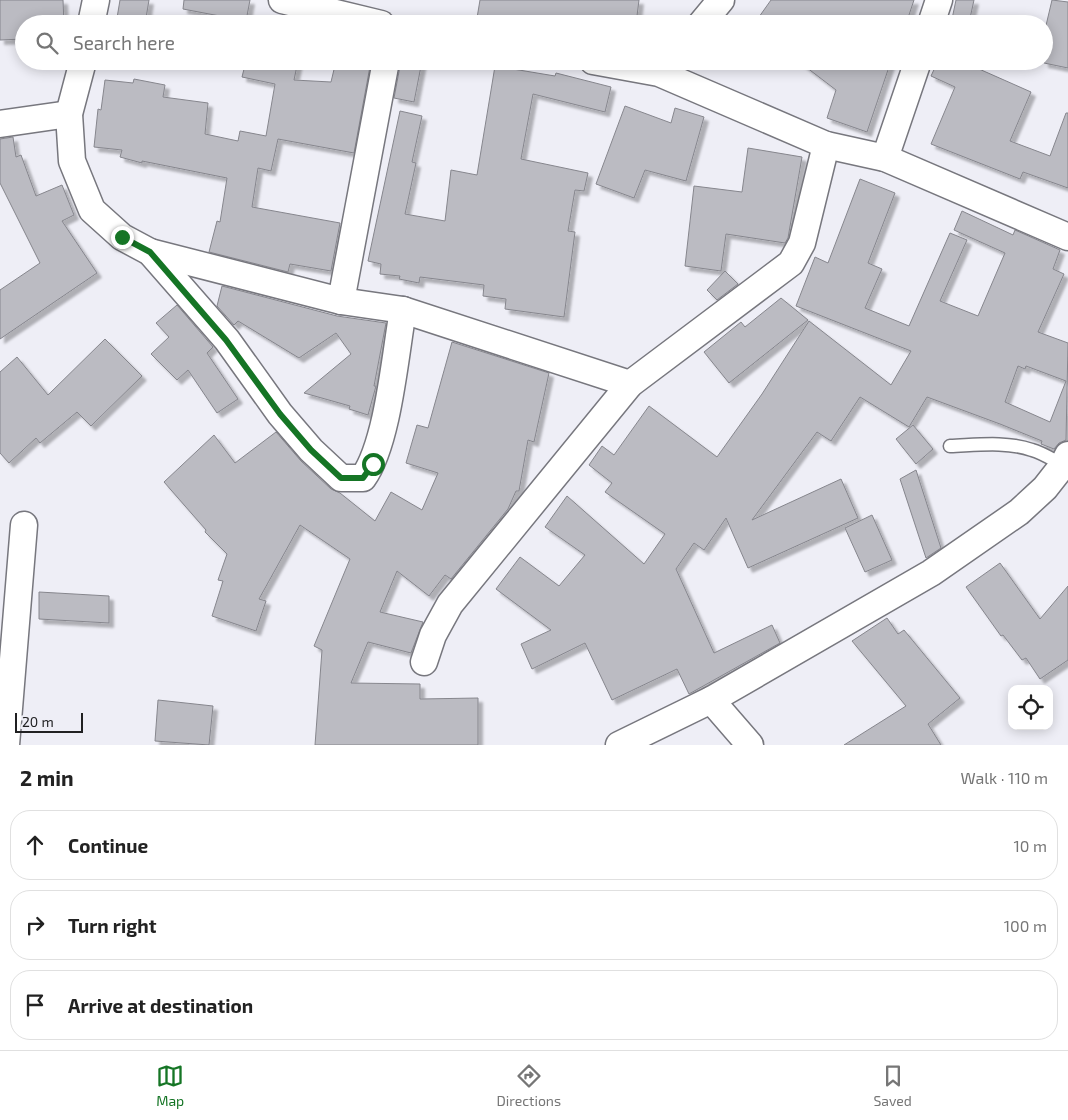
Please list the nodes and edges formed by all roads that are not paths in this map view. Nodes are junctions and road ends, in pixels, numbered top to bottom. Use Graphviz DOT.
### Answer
graph roads {
  1 [pos="96,0"];
  2 [pos="282,0"];
  3 [pos="721,0"];
  4 [pos="939,0"];
  5 [pos="318,4"];
  6 [pos="93,15"];
  7 [pos="353,15"];
  8 [pos="708,15"];
  9 [pos="934,15"];
  10 [pos="81,70"];
  11 [pos="384,70"];
  12 [pos="670,70"];
  13 [pos="915,70"];
  14 [pos="69,114"];
  15 [pos="0,124"];
  16 [pos="826,145"];
  17 [pos="885,158"];
  18 [pos="1068,237"];
  19 [pos="150,252"];
  20 [pos="341,301"];
  21 [pos="403,310"];
  22 [pos="630,384"];
  23 [pos="950,446"];
  24 [pos="1066,460"];
  25 [pos="24,525"];
  26 [pos="424,662"];
  27 [pos="711,700"];
  28 [pos="6,745"];
  29 [pos="619,745"];
  30 [pos="750,745"];
  1 -- 6 [label="street"];
  2 -- 5 [label="street"];
  3 -- 8 [label="street"];
  4 -- 9 [label="street"];
  5 -- 7 [label="street"];
  10 -- 14 [label="street"];
  11 -- 20 [label="street"];
  12 -- 16 [label="street"];
  13 -- 17 [label="street"];
  14 -- 15 [label="street"];
  14 -- 19 [label="street"];
  16 -- 17 [label="street"];
  16 -- 22 [label="street"];
  17 -- 18 [label="street"];
  19 -- 20 [label="street"];
  19 -- 21 [label="street"];
  20 -- 21 [label="street"];
  21 -- 22 [label="street"];
  22 -- 26 [label="street"];
  23 -- 24 [label="lane"];
  24 -- 27 [label="street"];
  25 -- 28 [label="street"];
  27 -- 29 [label="street"];
  27 -- 30 [label="street"];
}
